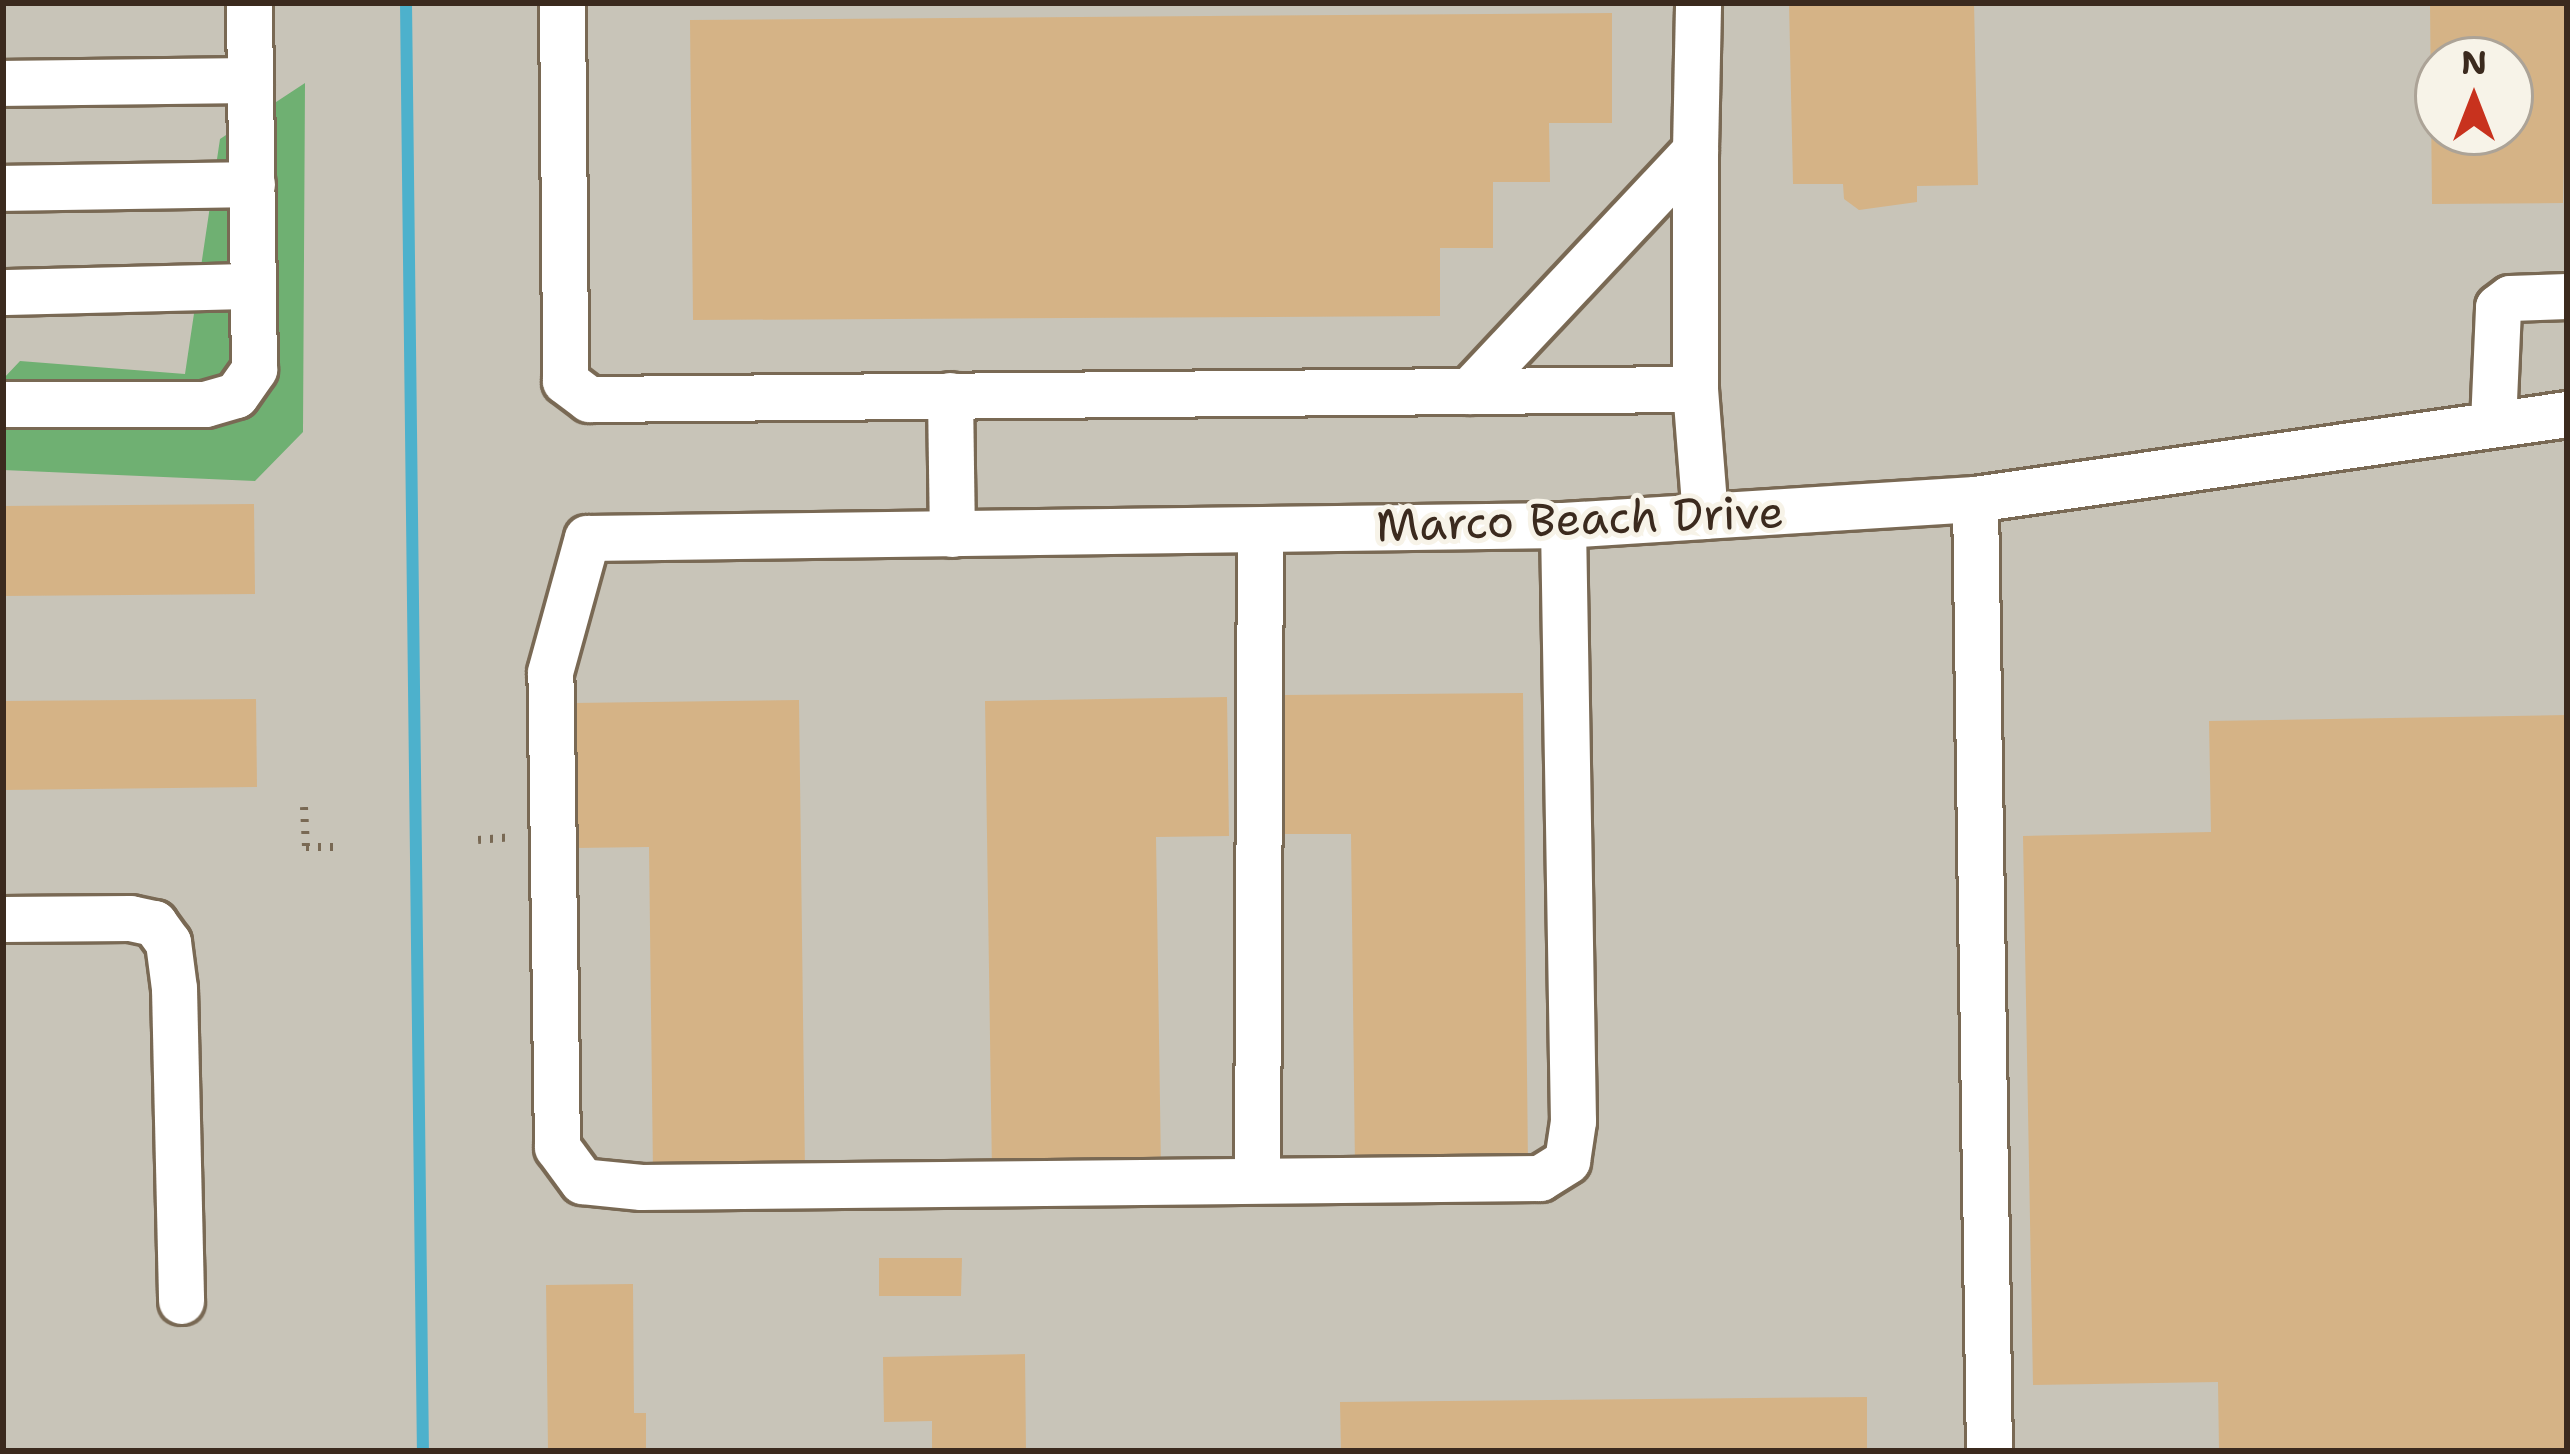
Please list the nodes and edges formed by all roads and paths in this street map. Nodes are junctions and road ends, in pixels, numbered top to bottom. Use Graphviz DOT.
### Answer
graph roads {
  1 [pos="249,3"];
  2 [pos="562,3"];
  3 [pos="1698,3"];
  4 [pos="250,80"];
  5 [pos="3,83"];
  6 [pos="1695,150"];
  7 [pos="252,184"];
  8 [pos="3,188"];
  9 [pos="253,286"];
  10 [pos="3,292"];
  11 [pos="2567,296"];
  12 [pos="1695,389"];
  13 [pos="1469,391"];
  14 [pos="950,395"];
  15 [pos="3,404"];
  16 [pos="2567,414"];
  17 [pos="2493,423"];
  18 [pos="1975,499"];
  19 [pos="1705,516"];
  20 [pos="1563,525"];
  21 [pos="1260,530"];
  22 [pos="952,534"];
  23 [pos="304,808"];
  24 [pos="336,847"];
  25 [pos="3,919"];
  26 [pos="1258,1180"];
  27 [pos="181,1300"];
  28 [pos="1989,1451"];
  1 -- 4 [label="street"];
  2 -- 14 [label="street"];
  3 -- 6 [label="street"];
  4 -- 5 [label="street"];
  4 -- 7 [label="street"];
  6 -- 12 [label="street"];
  6 -- 13 [label="street"];
  7 -- 8 [label="street"];
  7 -- 9 [label="street"];
  9 -- 10 [label="street"];
  9 -- 15 [label="street"];
  11 -- 17 [label="street"];
  12 -- 13 [label="street"];
  12 -- 19 [label="street"];
  13 -- 14 [label="street"];
  14 -- 22 [label="street"];
  16 -- 17 [label="street, Marco Beach Drive"];
  17 -- 18 [label="street, Marco Beach Drive"];
  18 -- 19 [label="street, Marco Beach Drive"];
  18 -- 28 [label="street"];
  19 -- 20 [label="street, Marco Beach Drive"];
  20 -- 21 [label="street, Marco Beach Drive"];
  20 -- 26 [label="street"];
  21 -- 22 [label="street, Marco Beach Drive"];
  21 -- 26 [label="street"];
  22 -- 26 [label="street, Marco Beach Drive"];
  23 -- 24 [label="path"];
  25 -- 27 [label="street"];
}
